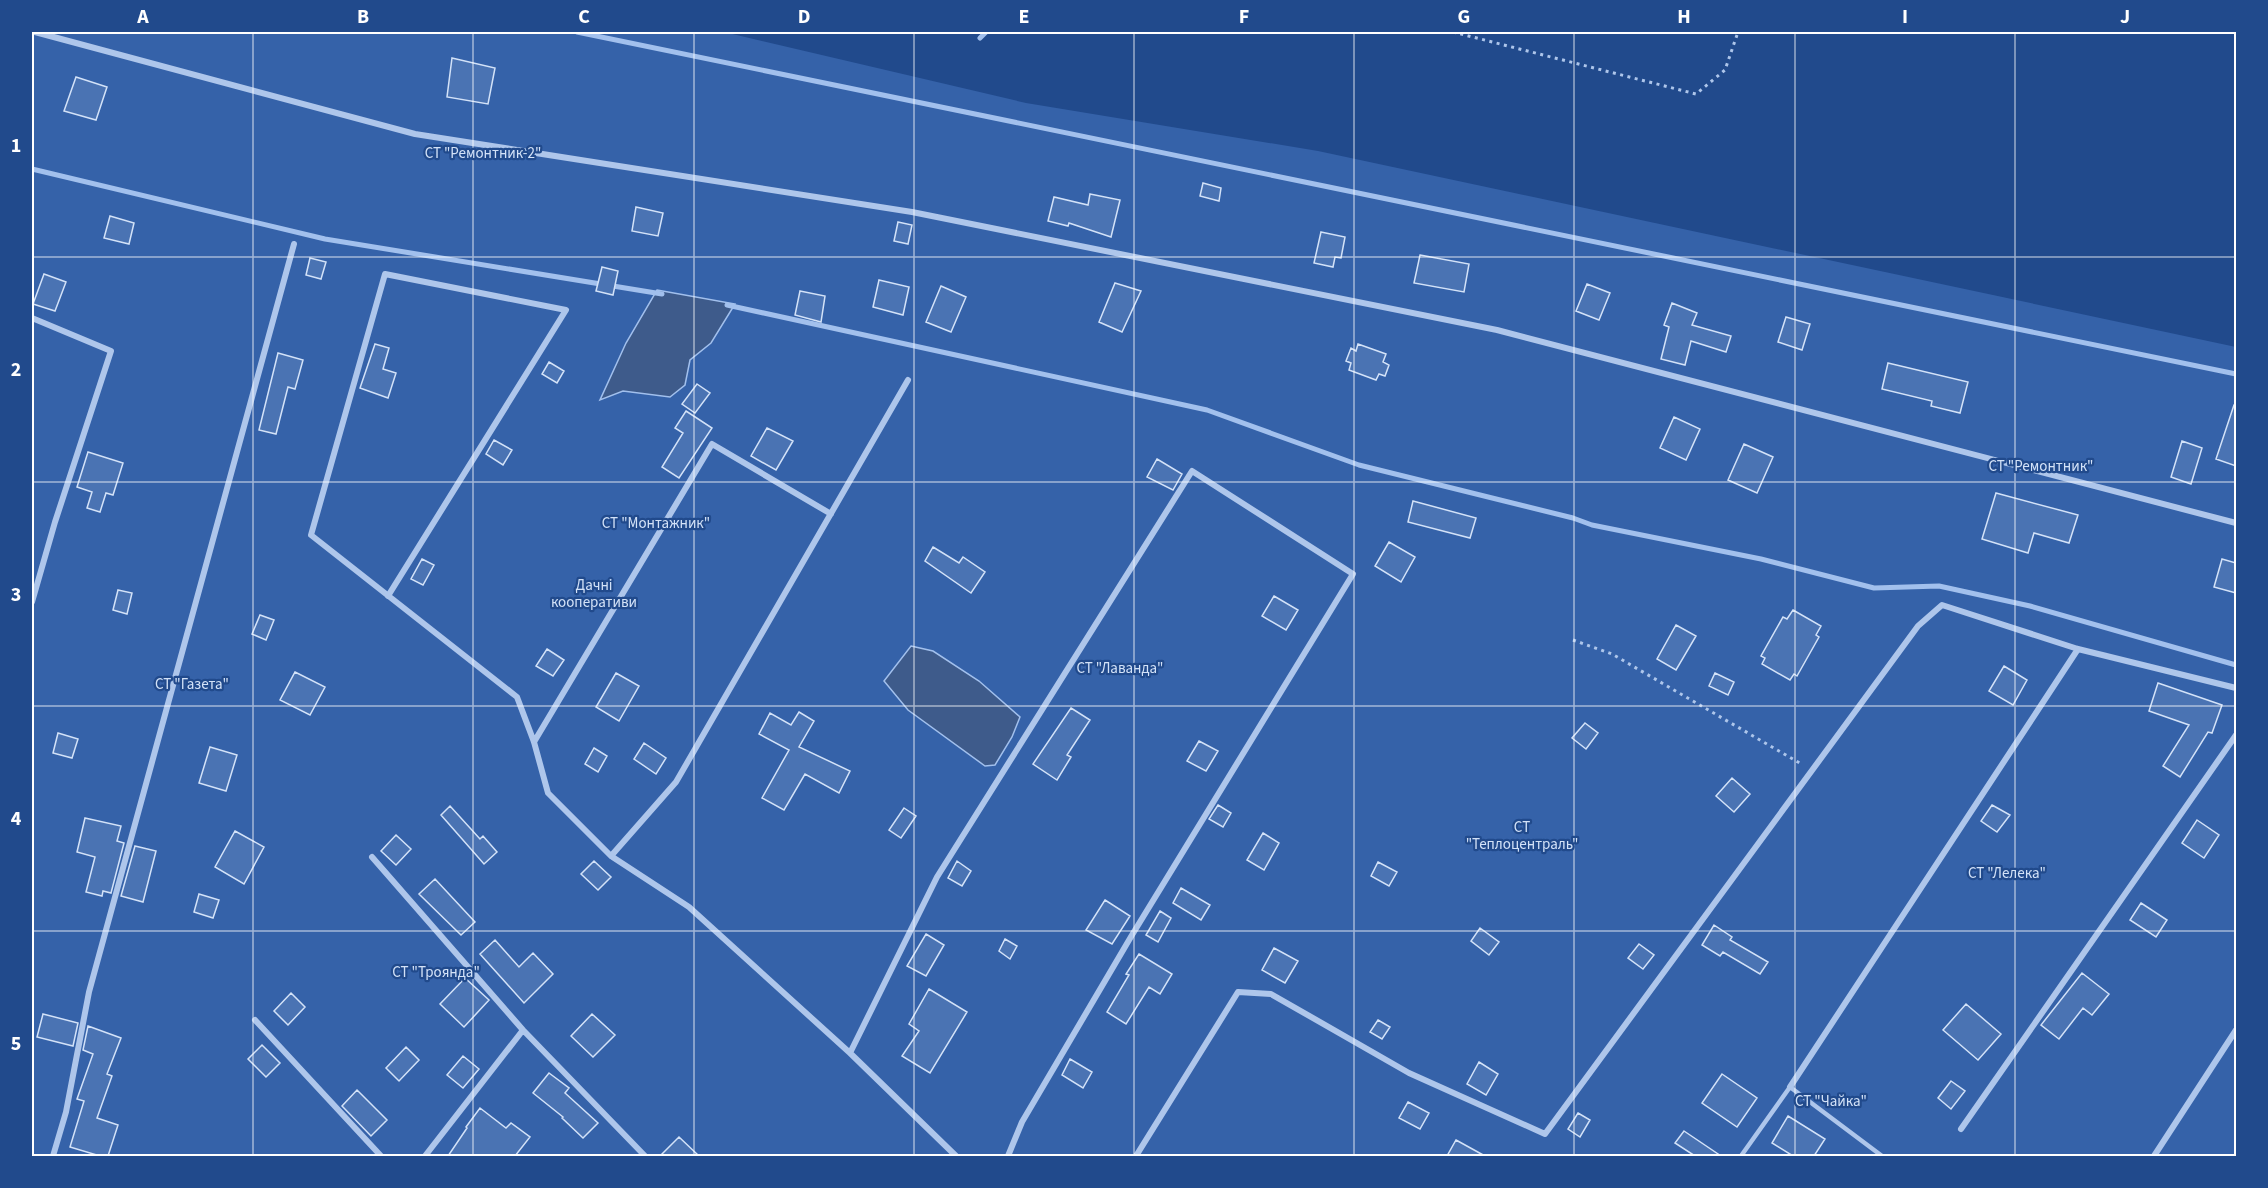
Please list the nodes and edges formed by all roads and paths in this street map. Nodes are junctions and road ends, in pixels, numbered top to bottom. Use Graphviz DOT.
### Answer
graph roads {
  1 [pos="35,32"];
  2 [pos="1453,32"];
  3 [pos="1738,32"];
  4 [pos="294,244"];
  5 [pos="32,318"];
  6 [pos="908,380"];
  7 [pos="831,514"];
  8 [pos="2236,522"];
  9 [pos="388,596"];
  10 [pos="32,602"];
  11 [pos="1573,640"];
  12 [pos="2078,649"];
  13 [pos="2236,688"];
  14 [pos="2236,735"];
  15 [pos="534,742"];
  16 [pos="1813,770"];
  17 [pos="611,856"];
  18 [pos="372,857"];
  19 [pos="255,1020"];
  20 [pos="523,1030"];
  21 [pos="2236,1030"];
  22 [pos="850,1053"];
  23 [pos="1790,1087"];
  24 [pos="1961,1129"];
  25 [pos="52,1156"];
  26 [pos="381,1156"];
  27 [pos="425,1156"];
  28 [pos="644,1156"];
  29 [pos="956,1156"];
  30 [pos="1008,1156"];
  31 [pos="1136,1156"];
  32 [pos="1741,1156"];
  33 [pos="1882,1156"];
  34 [pos="2154,1156"];
  1 -- 8 [label="street"];
  2 -- 3 [label="path"];
  4 -- 25 [label="street"];
  5 -- 10 [label="street"];
  6 -- 7 [label="street"];
  7 -- 15 [label="street"];
  7 -- 17 [label="street"];
  9 -- 9 [label="street"];
  9 -- 15 [label="street"];
  11 -- 16 [label="path"];
  12 -- 13 [label="street"];
  12 -- 16 [label="street"];
  12 -- 23 [label="street"];
  14 -- 24 [label="street"];
  15 -- 17 [label="street"];
  16 -- 31 [label="street"];
  17 -- 22 [label="street"];
  18 -- 20 [label="street"];
  19 -- 26 [label="street"];
  20 -- 27 [label="street"];
  20 -- 28 [label="street"];
  21 -- 34 [label="street"];
  22 -- 29 [label="street"];
  22 -- 30 [label="street"];
  23 -- 32 [label="lane"];
  23 -- 33 [label="lane"];
}
